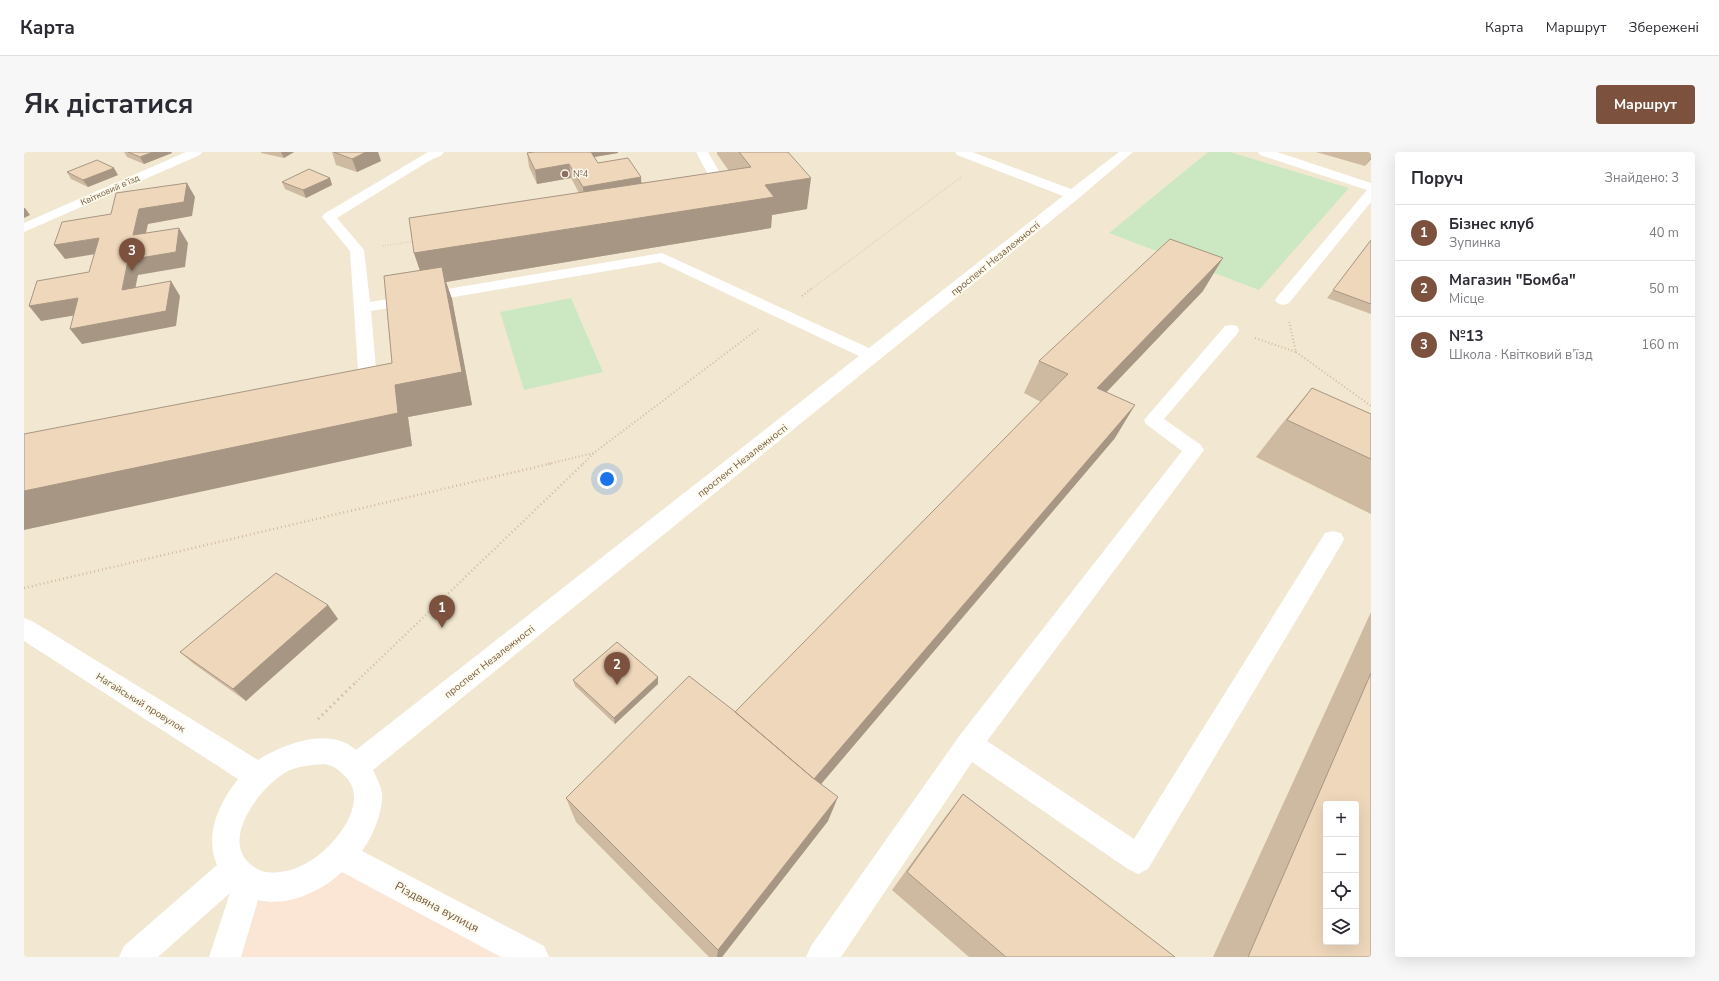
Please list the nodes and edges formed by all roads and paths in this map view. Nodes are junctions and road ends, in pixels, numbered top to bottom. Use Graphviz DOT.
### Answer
graph roads {
  1 [pos="196,152"];
  2 [pos="438,152"];
  3 [pos="702,152"];
  4 [pos="961,152"];
  5 [pos="1127,152"];
  6 [pos="1264,152"];
  7 [pos="407,154"];
  8 [pos="425,158"];
  9 [pos="984,160"];
  10 [pos="1371,187"];
  11 [pos="724,192"];
  12 [pos="1371,193"];
  13 [pos="1074,195"];
  14 [pos="24,228"];
  15 [pos="419,240"];
  16 [pos="357,250"];
  17 [pos="1283,300"];
  18 [pos="363,308"];
  19 [pos="779,312"];
  20 [pos="1231,330"];
  21 [pos="1296,352"];
  22 [pos="873,356"];
  23 [pos="367,369"];
  24 [pos="1371,406"];
  25 [pos="594,452"];
  26 [pos="1333,539"];
  27 [pos="24,588"];
  28 [pos="24,628"];
  29 [pos="315,721"];
  30 [pos="969,744"];
  31 [pos="357,766"];
  32 [pos="258,776"];
  33 [pos="341,856"];
  34 [pos="240,876"];
  35 [pos="135,957"];
  36 [pos="225,957"];
  37 [pos="533,957"];
  38 [pos="822,957"];
  1 -- 14 [label="street, Квітковий в’їзд"];
  2 -- 8 [label="street"];
  3 -- 11 [label="street"];
  4 -- 9 [label="street"];
  5 -- 13 [label="street, проспект Незалежності"];
  6 -- 10 [label="street"];
  7 -- 8 [label="street"];
  8 -- 16 [label="street"];
  9 -- 13 [label="street"];
  9 -- 19 [label="path"];
  12 -- 17 [label="street"];
  13 -- 22 [label="street, проспект Незалежності"];
  15 -- 16 [label="path"];
  16 -- 18 [label="street"];
  17 -- 21 [label="path"];
  18 -- 19 [label="street"];
  18 -- 23 [label="street"];
  19 -- 22 [label="street"];
  19 -- 25 [label="path"];
  20 -- 21 [label="path"];
  20 -- 30 [label="street"];
  21 -- 24 [label="path"];
  22 -- 31 [label="street, проспект Незалежності"];
  25 -- 27 [label="path"];
  25 -- 29 [label="path"];
  26 -- 30 [label="street"];
  28 -- 32 [label="street, Нагайський провулок"];
  30 -- 38 [label="street"];
  31 -- 32 [label="street"];
  31 -- 33 [label="street"];
  32 -- 34 [label="street"];
  33 -- 34 [label="street"];
  33 -- 37 [label="street, Різдвяна вулиця"];
  34 -- 35 [label="street"];
  34 -- 36 [label="street"];
}
